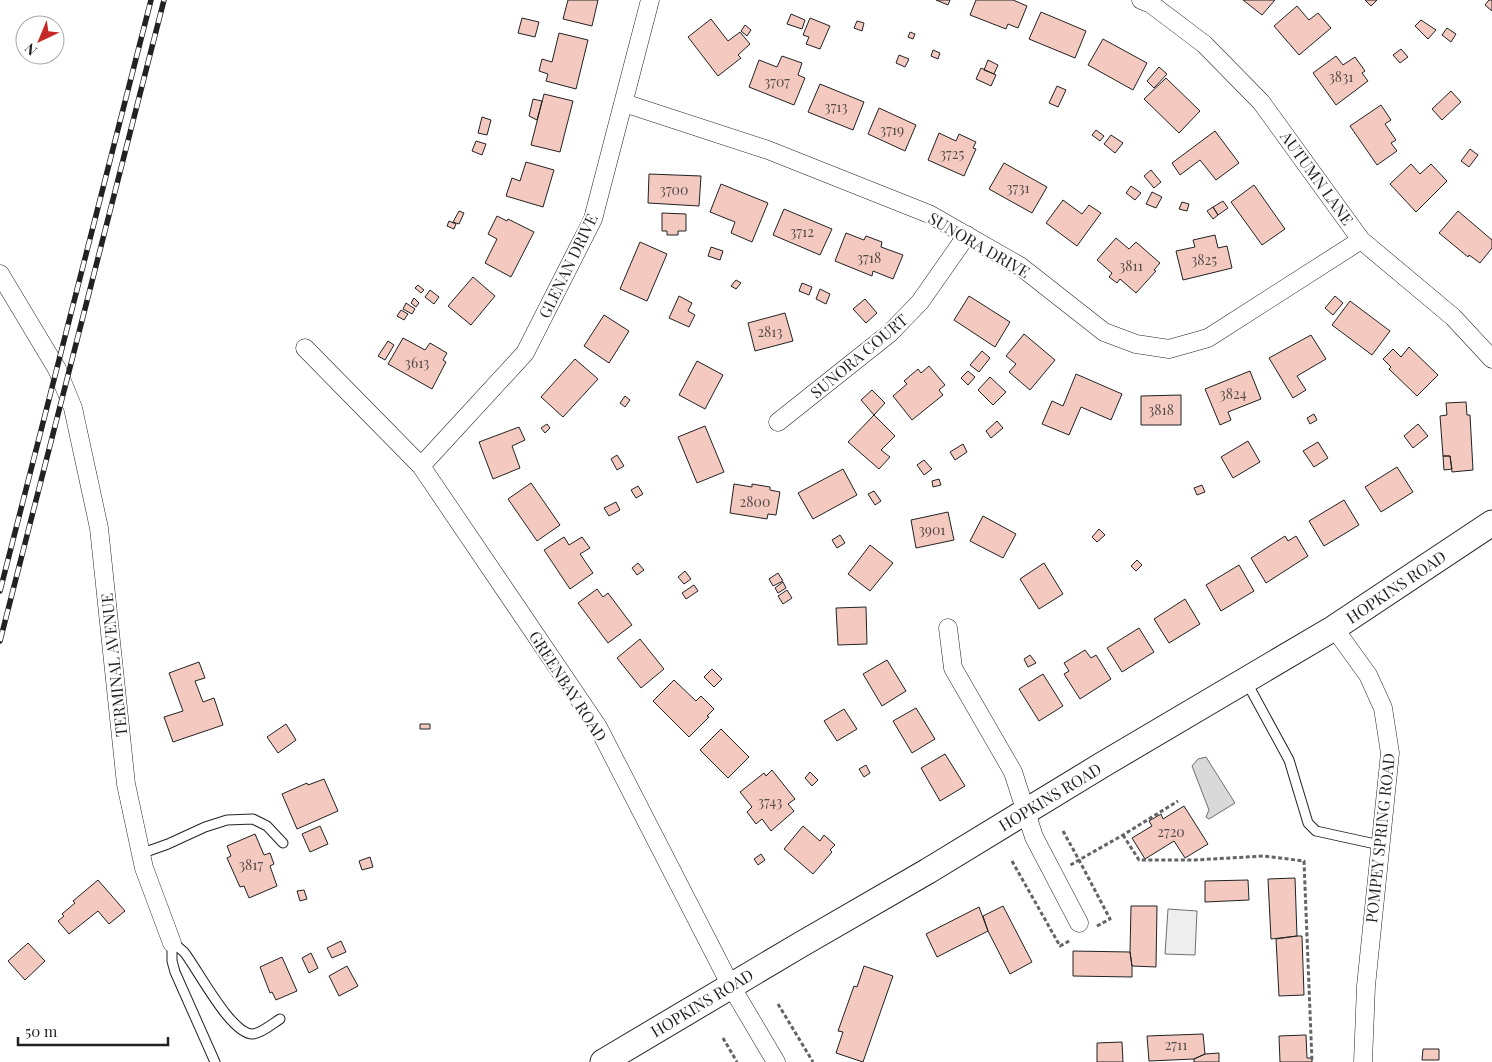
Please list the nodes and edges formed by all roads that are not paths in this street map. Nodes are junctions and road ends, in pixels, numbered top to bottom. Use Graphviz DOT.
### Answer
graph roads {
  1 [pos="650,0"];
  2 [pos="1141,0"];
  3 [pos="624,103"];
  4 [pos="967,235"];
  5 [pos="1361,240"];
  6 [pos="0,274"];
  7 [pos="305,348"];
  8 [pos="1492,359"];
  9 [pos="778,422"];
  10 [pos="421,466"];
  11 [pos="1492,523"];
  12 [pos="948,628"];
  13 [pos="1334,628"];
  14 [pos="1246,680"];
  15 [pos="1026,811"];
  16 [pos="283,843"];
  17 [pos="1380,845"];
  18 [pos="140,854"];
  19 [pos="1083,929"];
  20 [pos="172,943"];
  21 [pos="731,986"];
  22 [pos="280,1018"];
  23 [pos="215,1062"];
  24 [pos="603,1062"];
  25 [pos="776,1062"];
  26 [pos="1363,1062"];
  1 -- 3 [label="street, GLENAN DRIVE"];
  2 -- 5 [label="street, AUTUMN LANE"];
  3 -- 4 [label="street, SUNORA DRIVE"];
  3 -- 10 [label="street, GLENAN DRIVE"];
  4 -- 5 [label="street, SUNORA DRIVE"];
  4 -- 9 [label="street, SUNORA COURT"];
  5 -- 8 [label="street, AUTUMN LANE"];
  6 -- 18 [label="street, TERMINAL AVENUE"];
  7 -- 10 [label="street, GREENBAY ROAD"];
  10 -- 21 [label="street, GREENBAY ROAD"];
  11 -- 13 [label="main road, HOPKINS ROAD"];
  12 -- 15 [label="street"];
  13 -- 14 [label="main road, HOPKINS ROAD"];
  13 -- 17 [label="street, POMPEY SPRING ROAD"];
  14 -- 15 [label="main road, HOPKINS ROAD"];
  14 -- 17 [label="lane"];
  15 -- 19 [label="street"];
  15 -- 21 [label="main road, HOPKINS ROAD"];
  16 -- 18 [label="lane"];
  17 -- 26 [label="street, POMPEY SPRING ROAD"];
  18 -- 20 [label="street, TERMINAL AVENUE"];
  20 -- 22 [label="lane"];
  20 -- 23 [label="lane, TERMINAL AVENUE"];
  21 -- 24 [label="main road, HOPKINS ROAD"];
  21 -- 25 [label="street, GREENBAY ROAD"];
}
